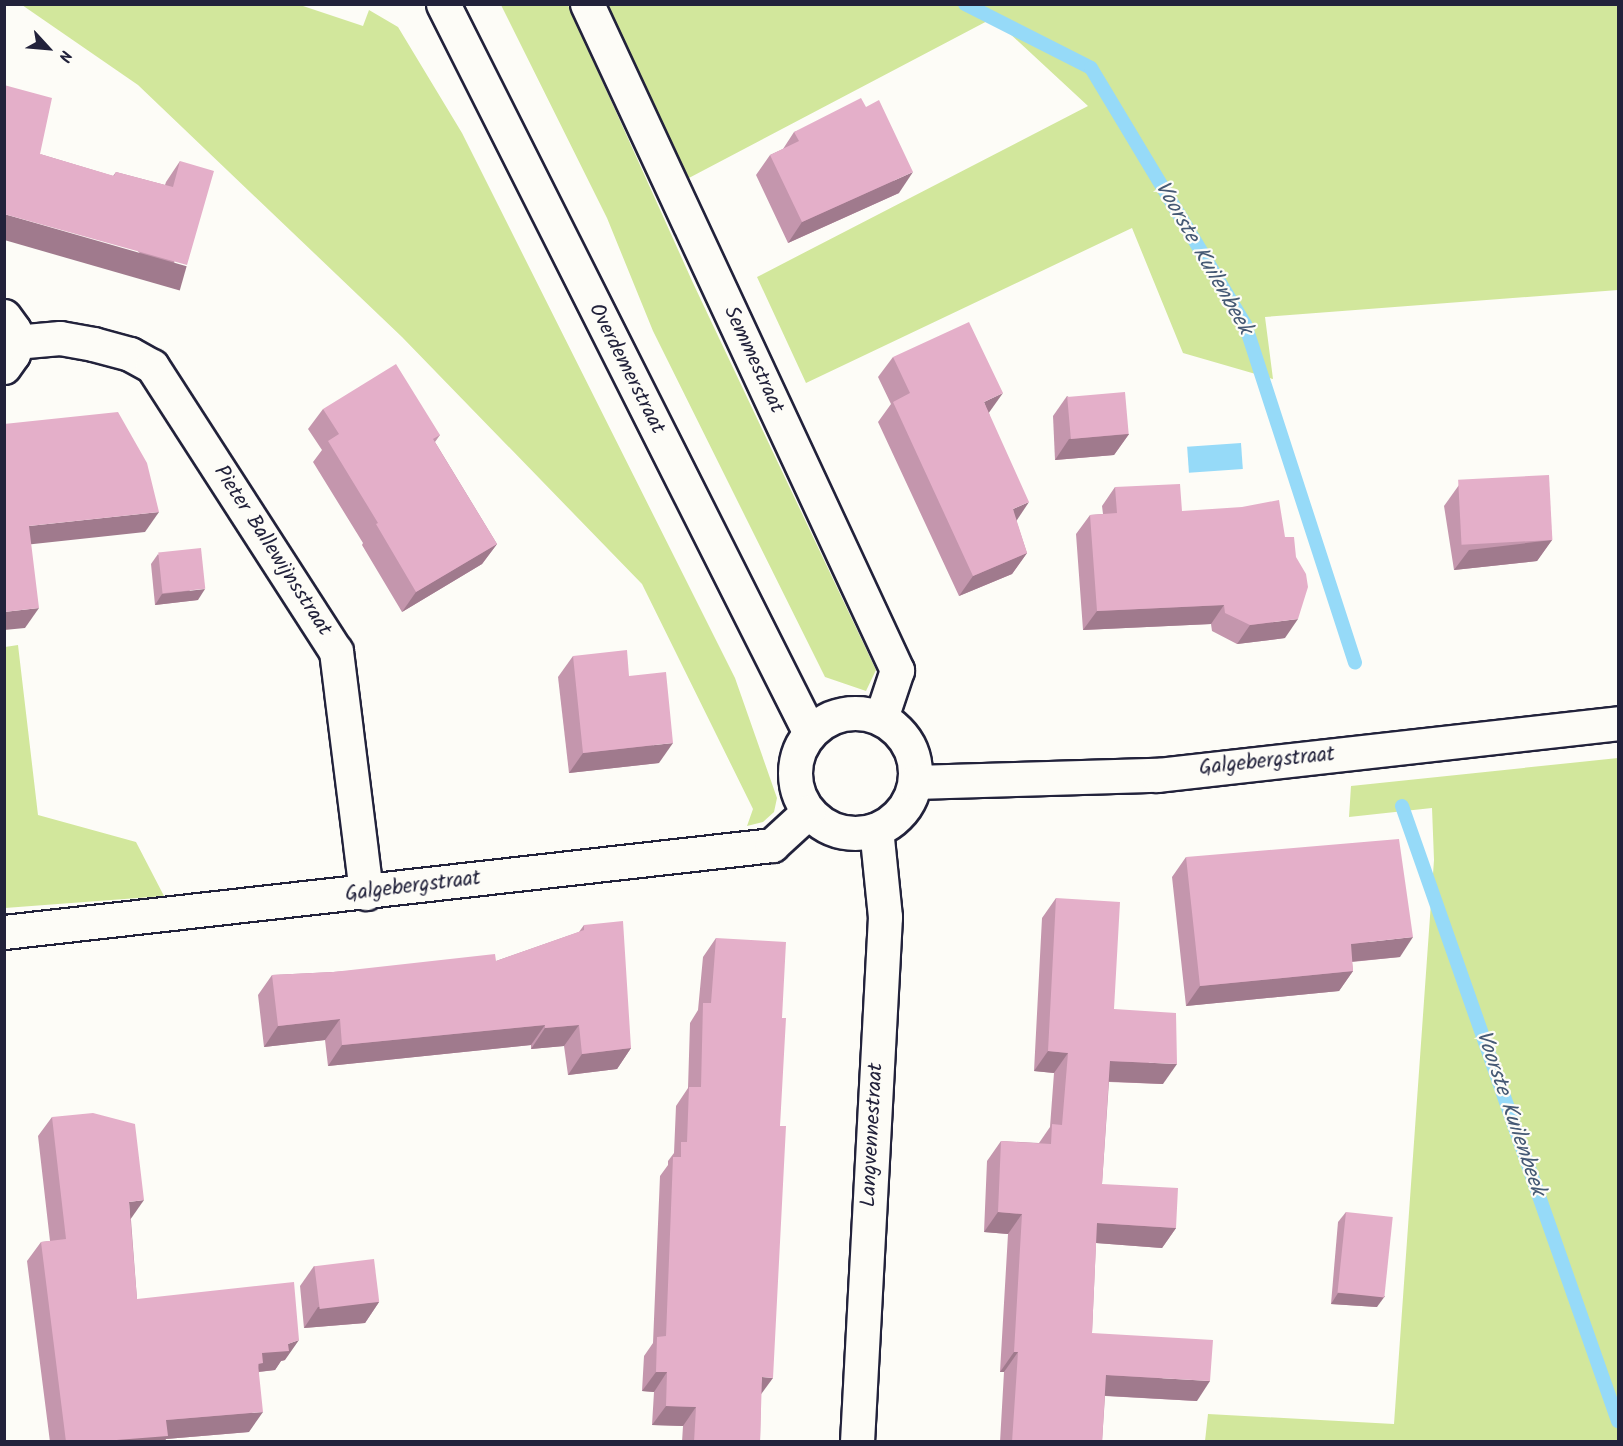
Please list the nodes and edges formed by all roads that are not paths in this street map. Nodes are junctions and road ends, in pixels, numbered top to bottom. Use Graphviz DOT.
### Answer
graph roads {
  1 [pos="443,4"];
  2 [pos="587,4"];
  3 [pos="8,342"];
  4 [pos="881,718"];
  5 [pos="1618,723"];
  6 [pos="810,733"];
  7 [pos="915,782"];
  8 [pos="808,812"];
  9 [pos="876,829"];
  10 [pos="366,893"];
  11 [pos="4,932"];
  12 [pos="857,1442"];
  1 -- 6 [label="street, Overdemerstraat"];
  2 -- 4 [label="street, Semmestraat"];
  3 -- 10 [label="street, Pieter Ballewijnsstraat"];
  4 -- 6 [label="street"];
  4 -- 7 [label="street"];
  5 -- 7 [label="street, Galgebergstraat"];
  6 -- 8 [label="street"];
  7 -- 9 [label="street"];
  8 -- 9 [label="street"];
  8 -- 10 [label="street, Galgebergstraat"];
  9 -- 12 [label="street, Langvennestraat"];
  10 -- 11 [label="street, Galgebergstraat"];
}
